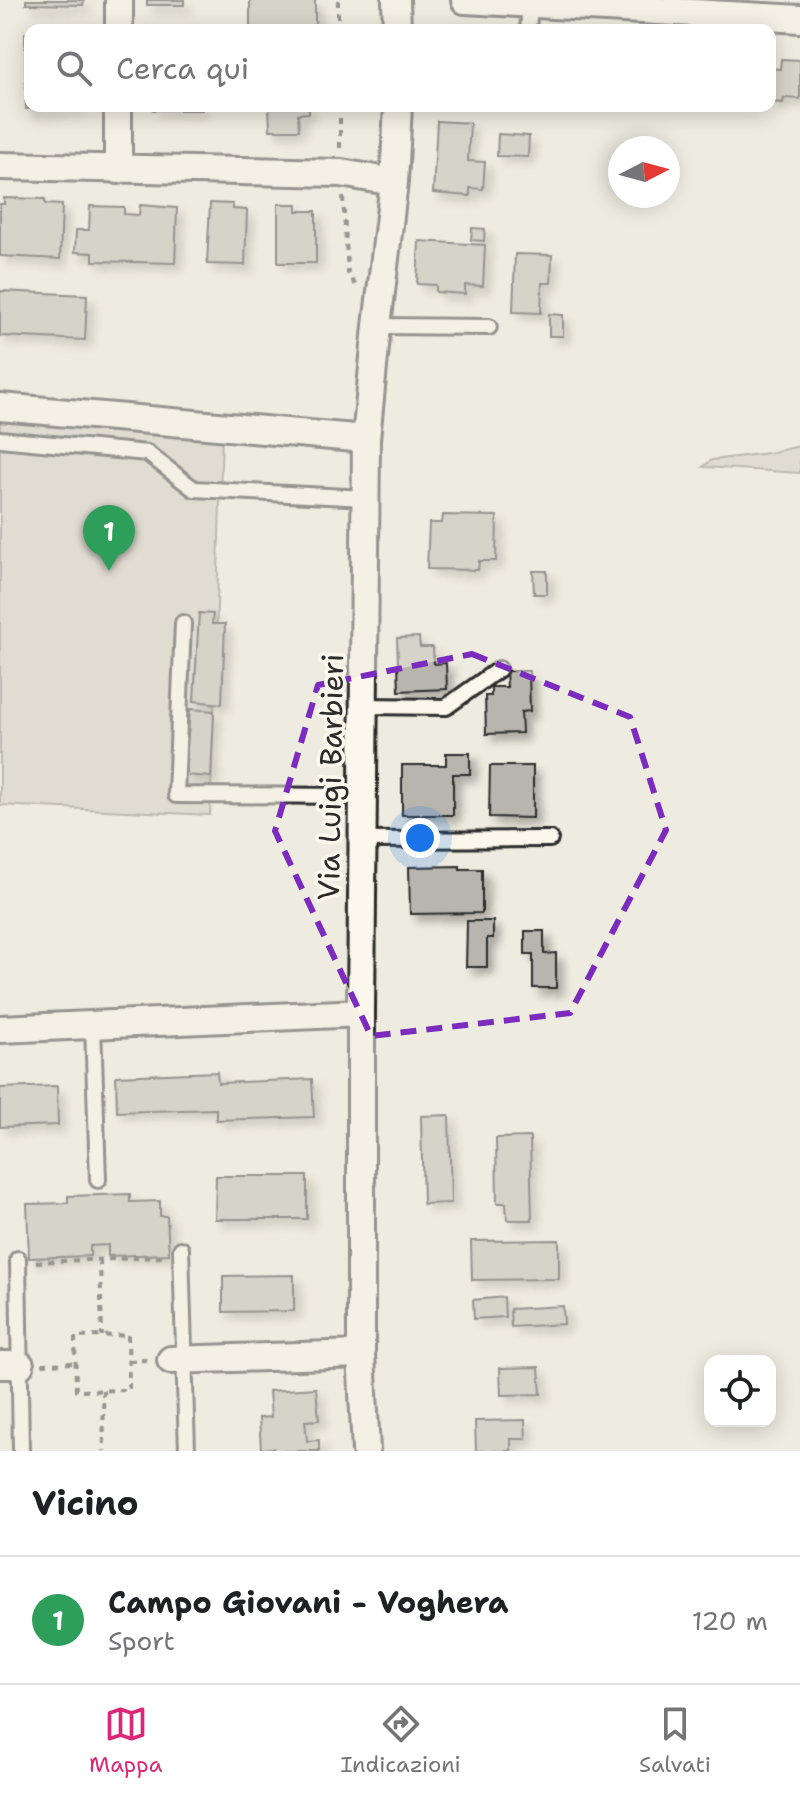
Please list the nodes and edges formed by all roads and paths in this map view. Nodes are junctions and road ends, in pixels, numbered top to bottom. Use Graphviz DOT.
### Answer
graph roads {
  1 [pos="119,0"];
  2 [pos="338,0"];
  3 [pos="396,0"];
  4 [pos="481,0"];
  5 [pos="583,4"];
  6 [pos="674,14"];
  7 [pos="529,17"];
  8 [pos="800,19"];
  9 [pos="748,23"];
  10 [pos="119,24"];
  11 [pos="338,24"];
  12 [pos="397,24"];
  13 [pos="118,112"];
  14 [pos="340,112"];
  15 [pos="398,112"];
  16 [pos="0,166"];
  17 [pos="118,170"];
  18 [pos="341,173"];
  19 [pos="394,182"];
  20 [pos="362,296"];
  21 [pos="377,326"];
  22 [pos="489,327"];
  23 [pos="0,407"];
  24 [pos="0,439"];
  25 [pos="366,439"];
  26 [pos="366,498"];
  27 [pos="183,623"];
  28 [pos="499,669"];
  29 [pos="363,706"];
  30 [pos="363,796"];
  31 [pos="550,839"];
  32 [pos="362,840"];
  33 [pos="361,1013"];
  34 [pos="93,1025"];
  35 [pos="0,1029"];
  36 [pos="98,1180"];
  37 [pos="181,1253"];
  38 [pos="100,1260"];
  39 [pos="18,1261"];
  40 [pos="102,1336"];
  41 [pos="361,1354"];
  42 [pos="178,1360"];
  43 [pos="76,1363"];
  44 [pos="10,1365"];
  45 [pos="103,1390"];
  46 [pos="21,1451"];
  47 [pos="104,1451"];
  48 [pos="187,1451"];
  49 [pos="366,1451"];
  1 -- 10 [label="street"];
  2 -- 11 [label="path"];
  3 -- 12 [label="street"];
  4 -- 7 [label="street"];
  5 -- 6 [label="street"];
  5 -- 7 [label="street"];
  6 -- 9 [label="street"];
  8 -- 9 [label="street"];
  13 -- 17 [label="street"];
  14 -- 18 [label="path"];
  15 -- 19 [label="street, Via Luigi Barbieri"];
  16 -- 17 [label="street"];
  17 -- 18 [label="street"];
  18 -- 19 [label="street"];
  18 -- 20 [label="path"];
  19 -- 21 [label="street, Via Luigi Barbieri"];
  21 -- 22 [label="lane"];
  21 -- 25 [label="street, Via Luigi Barbieri"];
  23 -- 25 [label="street"];
  24 -- 26 [label="lane"];
  25 -- 26 [label="street, Via Luigi Barbieri"];
  26 -- 29 [label="street, Via Luigi Barbieri"];
  27 -- 30 [label="lane"];
  28 -- 29 [label="lane"];
  29 -- 30 [label="street, Via Luigi Barbieri"];
  30 -- 32 [label="street, Via Luigi Barbieri"];
  31 -- 32 [label="lane"];
  32 -- 33 [label="street, Via Luigi Barbieri"];
  33 -- 34 [label="street"];
  33 -- 41 [label="street, Via Luigi Barbieri"];
  34 -- 35 [label="street"];
  34 -- 36 [label="lane"];
  37 -- 38 [label="path"];
  37 -- 42 [label="lane"];
  38 -- 39 [label="path"];
  38 -- 40 [label="path"];
  39 -- 44 [label="lane"];
  40 -- 43 [label="path"];
  40 -- 45 [label="path"];
  41 -- 42 [label="street"];
  41 -- 49 [label="street, Via Luigi Barbieri"];
  42 -- 48 [label="lane"];
  43 -- 44 [label="path"];
  43 -- 45 [label="path"];
  44 -- 46 [label="lane"];
  45 -- 47 [label="path"];
}
